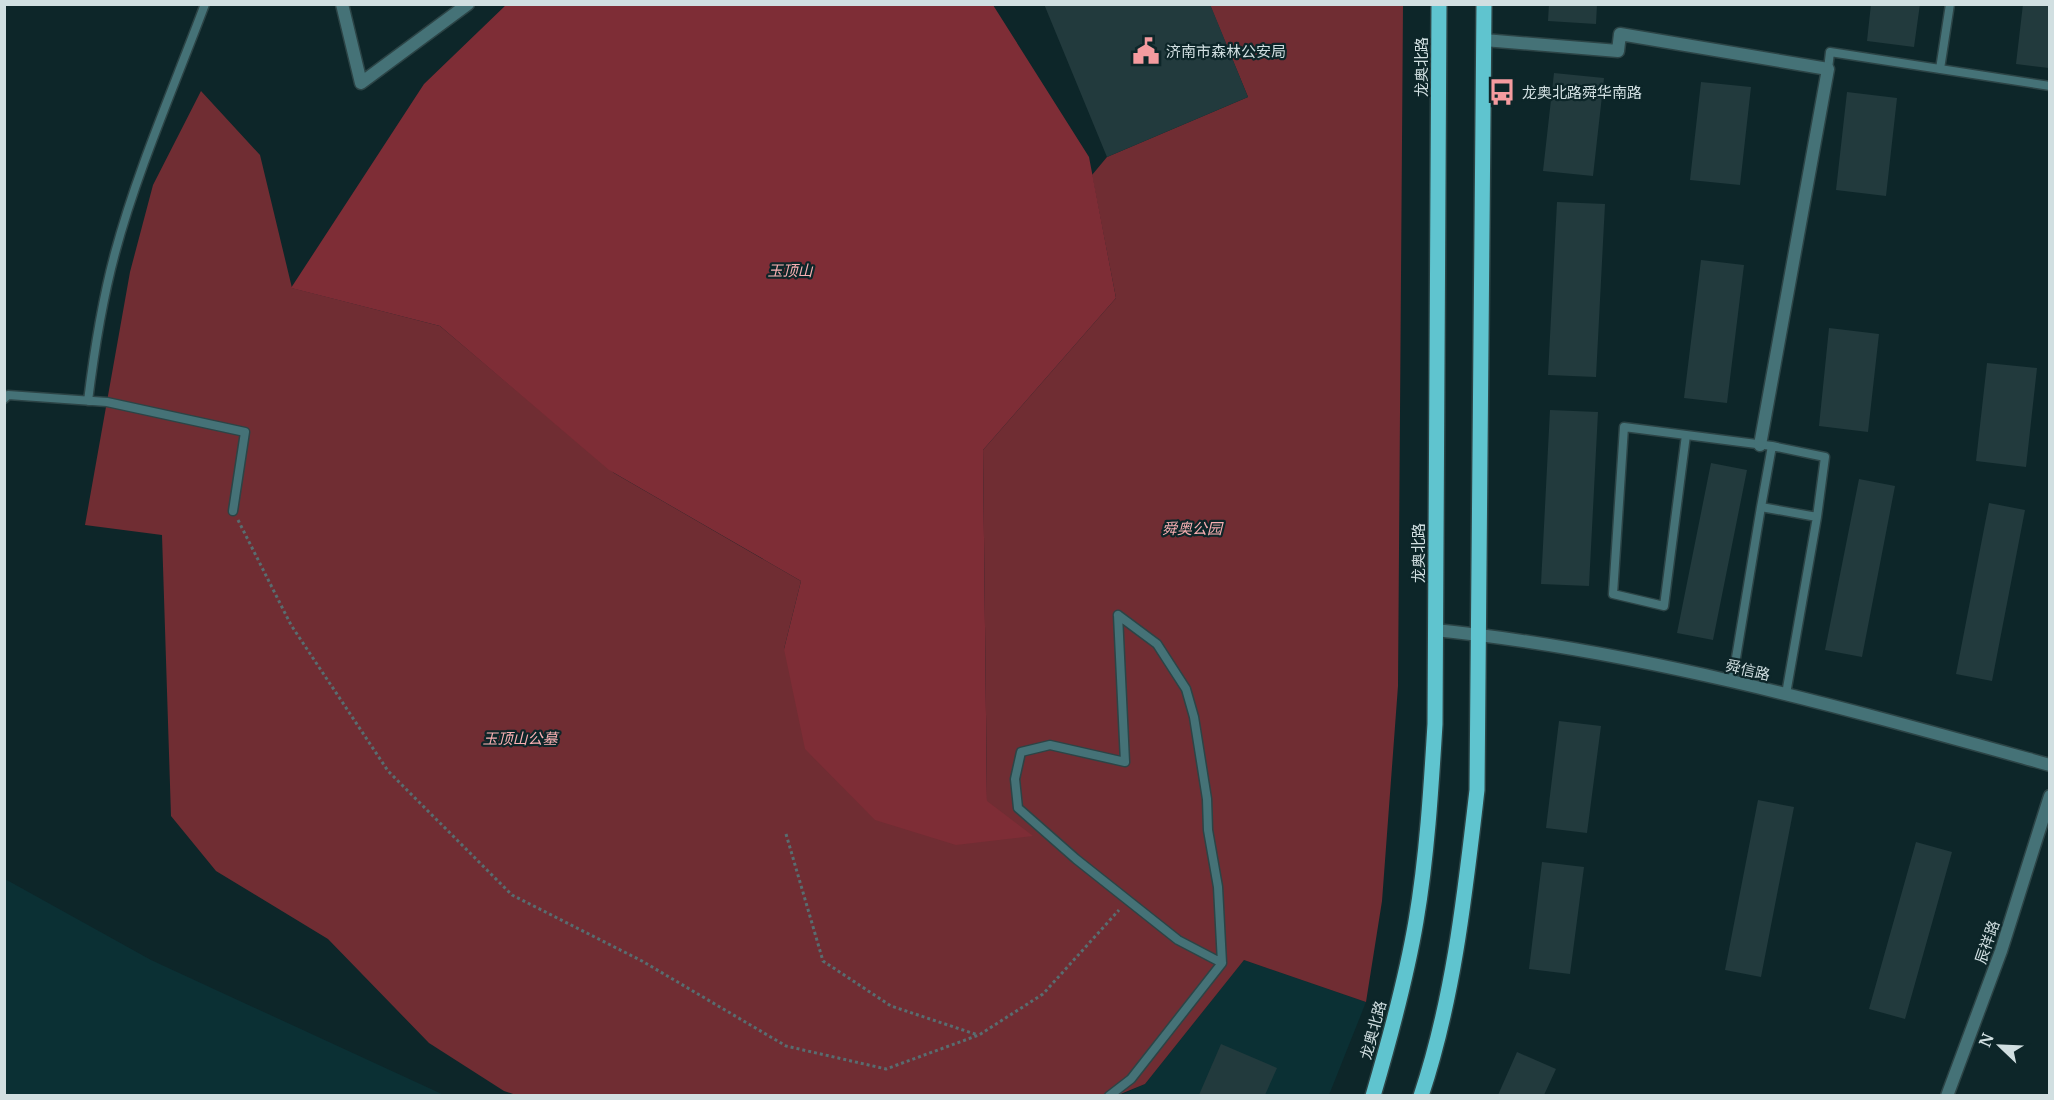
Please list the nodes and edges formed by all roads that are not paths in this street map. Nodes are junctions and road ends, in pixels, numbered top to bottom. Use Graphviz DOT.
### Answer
graph roads {
  1 [pos="205,4"];
  2 [pos="342,4"];
  3 [pos="468,4"];
  4 [pos="1439,4"];
  5 [pos="1484,4"];
  6 [pos="1950,4"];
  7 [pos="1484,40"];
  8 [pos="1828,69"];
  9 [pos="1940,69"];
  10 [pos="2049,86"];
  11 [pos="4,399"];
  12 [pos="88,401"];
  13 [pos="1686,435"];
  14 [pos="1766,446"];
  15 [pos="1761,507"];
  16 [pos="233,511"];
  17 [pos="1817,517"];
  18 [pos="1435,630"];
  19 [pos="1479,634"];
  20 [pos="1732,682"];
  21 [pos="1786,694"];
  22 [pos="2049,765"];
  23 [pos="2049,796"];
  24 [pos="1222,963"];
  25 [pos="1109,1095"];
  26 [pos="1374,1095"];
  27 [pos="1421,1095"];
  28 [pos="1947,1095"];
  1 -- 12 [label="lane"];
  2 -- 3 [label="street"];
  4 -- 18 [label="main road, 龙奥北路"];
  5 -- 7 [label="main road"];
  6 -- 9 [label="lane"];
  7 -- 8 [label="street"];
  7 -- 19 [label="main road"];
  8 -- 9 [label="lane"];
  8 -- 14 [label="street"];
  9 -- 10 [label="lane"];
  11 -- 12 [label="lane"];
  12 -- 16 [label="lane"];
  13 -- 13 [label="lane"];
  13 -- 14 [label="lane"];
  14 -- 15 [label="lane"];
  14 -- 17 [label="lane"];
  15 -- 17 [label="lane"];
  15 -- 20 [label="lane"];
  17 -- 21 [label="lane"];
  18 -- 19 [label="street, 舜信路"];
  18 -- 26 [label="main road, 龙奥北路"];
  19 -- 20 [label="street, 舜信路"];
  19 -- 27 [label="main road"];
  20 -- 21 [label="street, 舜信路"];
  21 -- 22 [label="street, 舜信路"];
  23 -- 28 [label="street, 辰祥路"];
  24 -- 24 [label="lane"];
  24 -- 25 [label="lane"];
}
